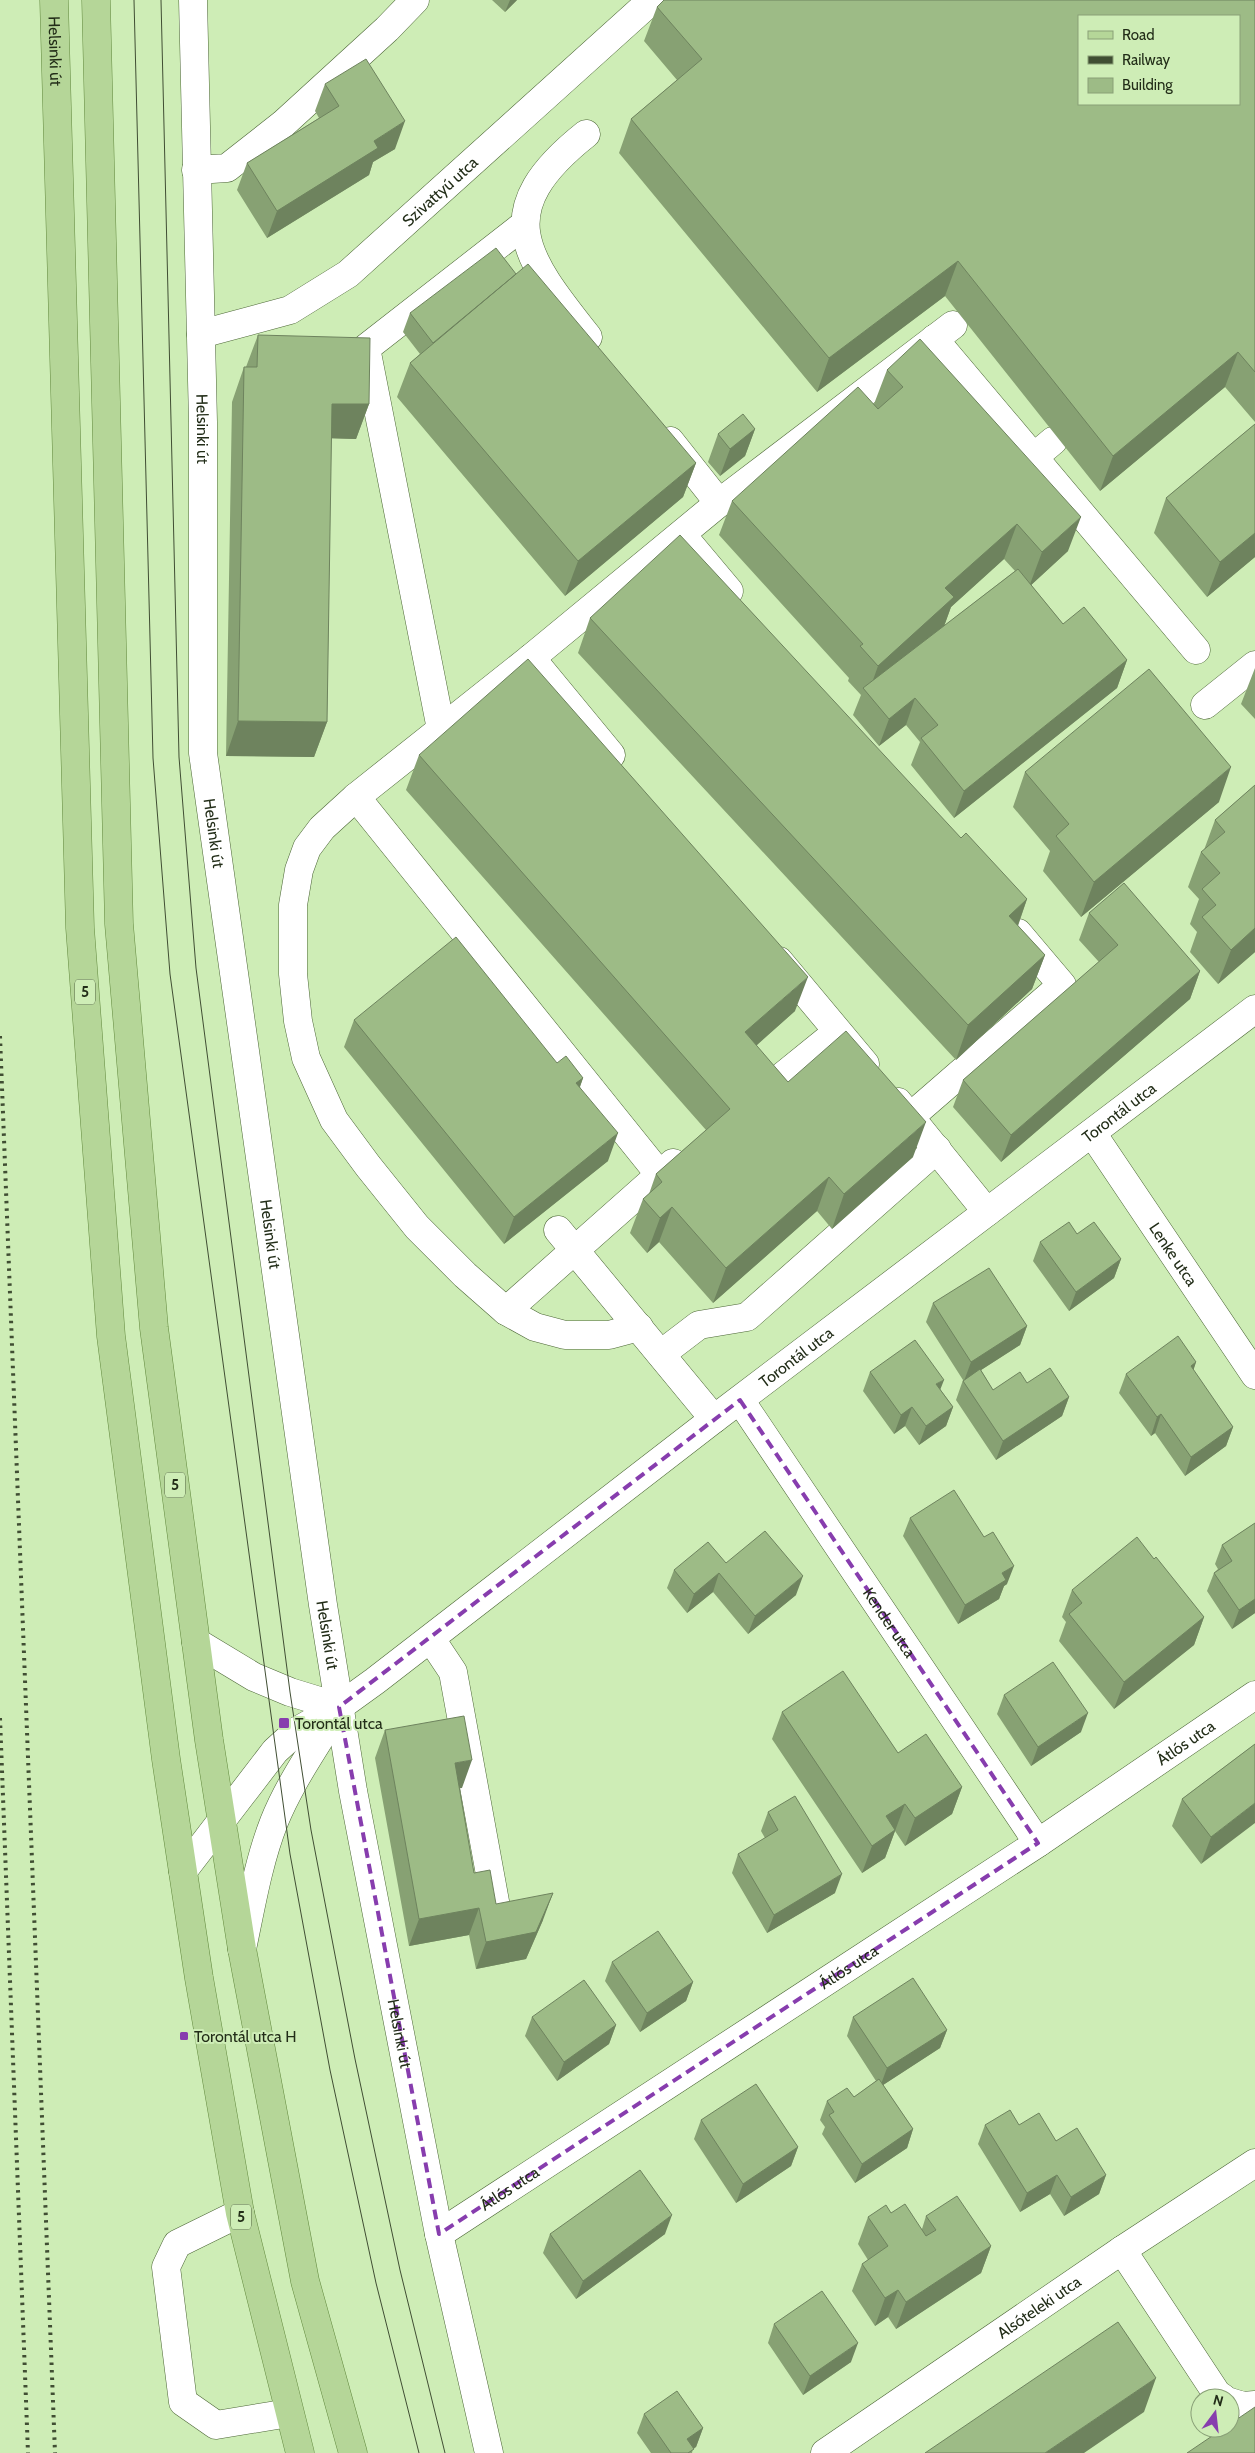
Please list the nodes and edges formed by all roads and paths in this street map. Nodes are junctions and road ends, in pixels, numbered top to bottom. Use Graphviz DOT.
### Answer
graph roads {
  1 [pos="54,0"];
  2 [pos="96,0"];
  3 [pos="193,0"];
  4 [pos="415,0"];
  5 [pos="652,0"];
  6 [pos="586,134"];
  7 [pos="196,170"];
  8 [pos="525,224"];
  9 [pos="200,334"];
  10 [pos="604,357"];
  11 [pos="652,419"];
  12 [pos="719,503"];
  13 [pos="682,535"];
  14 [pos="746,611"];
  15 [pos="1196,650"];
  16 [pos="531,658"];
  17 [pos="1255,665"];
  18 [pos="1206,705"];
  19 [pos="441,728"];
  20 [pos="625,772"];
  21 [pos="356,797"];
  22 [pos="1004,916"];
  23 [pos="762,940"];
  24 [pos="1255,1009"];
  25 [pos="837,1032"];
  26 [pos="763,1092"];
  27 [pos="910,1117"];
  28 [pos="1092,1133"];
  29 [pos="692,1146"];
  30 [pos="937,1149"];
  31 [pos="660,1175"];
  32 [pos="987,1212"];
  33 [pos="558,1230"];
  34 [pos="575,1251"];
  35 [pos="506,1311"];
  36 [pos="639,1327"];
  37 [pos="661,1354"];
  38 [pos="1253,1366"];
  39 [pos="740,1400"];
  40 [pos="714,1419"];
  41 [pos="431,1639"];
  42 [pos="196,1642"];
  43 [pos="1255,1695"];
  44 [pos="339,1707"];
  45 [pos="222,1818"];
  46 [pos="1038,1843"];
  47 [pos="183,1871"];
  48 [pos="498,1921"];
  49 [pos="242,1949"];
  50 [pos="1255,2163"];
  51 [pos="240,2213"];
  52 [pos="439,2234"];
  53 [pos="1122,2250"];
  54 [pos="1214,2388"];
  55 [pos="1240,2405"];
  56 [pos="1255,2405"];
  57 [pos="288,2413"];
  58 [pos="300,2453"];
  59 [pos="353,2453"];
  60 [pos="489,2453"];
  61 [pos="825,2453"];
  1 -- 47 [label="main road, Helsinki út / 5"];
  2 -- 42 [label="main road, 5"];
  3 -- 7 [label="street, Helsinki út"];
  4 -- 7 [label="street"];
  5 -- 9 [label="street, Szivattyú utca"];
  6 -- 8 [label="street"];
  7 -- 9 [label="street, Helsinki út"];
  8 -- 10 [label="street"];
  8 -- 19 [label="street"];
  9 -- 44 [label="street, Helsinki út"];
  11 -- 12 [label="street"];
  12 -- 13 [label="street"];
  12 -- 15 [label="street"];
  13 -- 14 [label="street"];
  13 -- 16 [label="street"];
  16 -- 19 [label="street"];
  16 -- 20 [label="street"];
  17 -- 18 [label="street"];
  19 -- 21 [label="street"];
  21 -- 31 [label="street"];
  21 -- 35 [label="street"];
  22 -- 27 [label="street"];
  23 -- 25 [label="street"];
  24 -- 28 [label="street, Torontál utca"];
  25 -- 26 [label="street"];
  25 -- 27 [label="street"];
  27 -- 30 [label="street"];
  28 -- 32 [label="street, Torontál utca"];
  28 -- 38 [label="street, Lenke utca"];
  29 -- 31 [label="street"];
  30 -- 32 [label="street"];
  30 -- 37 [label="street"];
  31 -- 34 [label="street"];
  32 -- 39 [label="street, Torontál utca"];
  33 -- 34 [label="street"];
  34 -- 35 [label="street"];
  34 -- 36 [label="street"];
  35 -- 36 [label="street"];
  36 -- 37 [label="street"];
  37 -- 40 [label="street"];
  39 -- 40 [label="street, Torontál utca"];
  39 -- 46 [label="street, Kender utca"];
  40 -- 41 [label="street, Torontál utca"];
  41 -- 44 [label="street, Torontál utca"];
  41 -- 48 [label="street"];
  42 -- 44 [label="street"];
  42 -- 45 [label="main road, 5"];
  43 -- 46 [label="street, Átlós utca"];
  44 -- 45 [label="street, Torontál utca"];
  44 -- 49 [label="street, Torontál utca"];
  44 -- 52 [label="street, Helsinki út"];
  45 -- 47 [label="street, Torontál utca"];
  45 -- 49 [label="main road, 5"];
  46 -- 52 [label="street, Átlós utca"];
  47 -- 51 [label="main road, Helsinki út / 5"];
  49 -- 59 [label="main road, 5"];
  50 -- 53 [label="street, Alsóteleki utca"];
  51 -- 57 [label="main road, Helsinki út / 5"];
  51 -- 57 [label="street"];
  52 -- 60 [label="street, Helsinki út"];
  53 -- 54 [label="street"];
  53 -- 61 [label="street, Alsóteleki utca"];
  55 -- 56 [label="street"];
  57 -- 58 [label="main road, Helsinki út / 5"];
}
